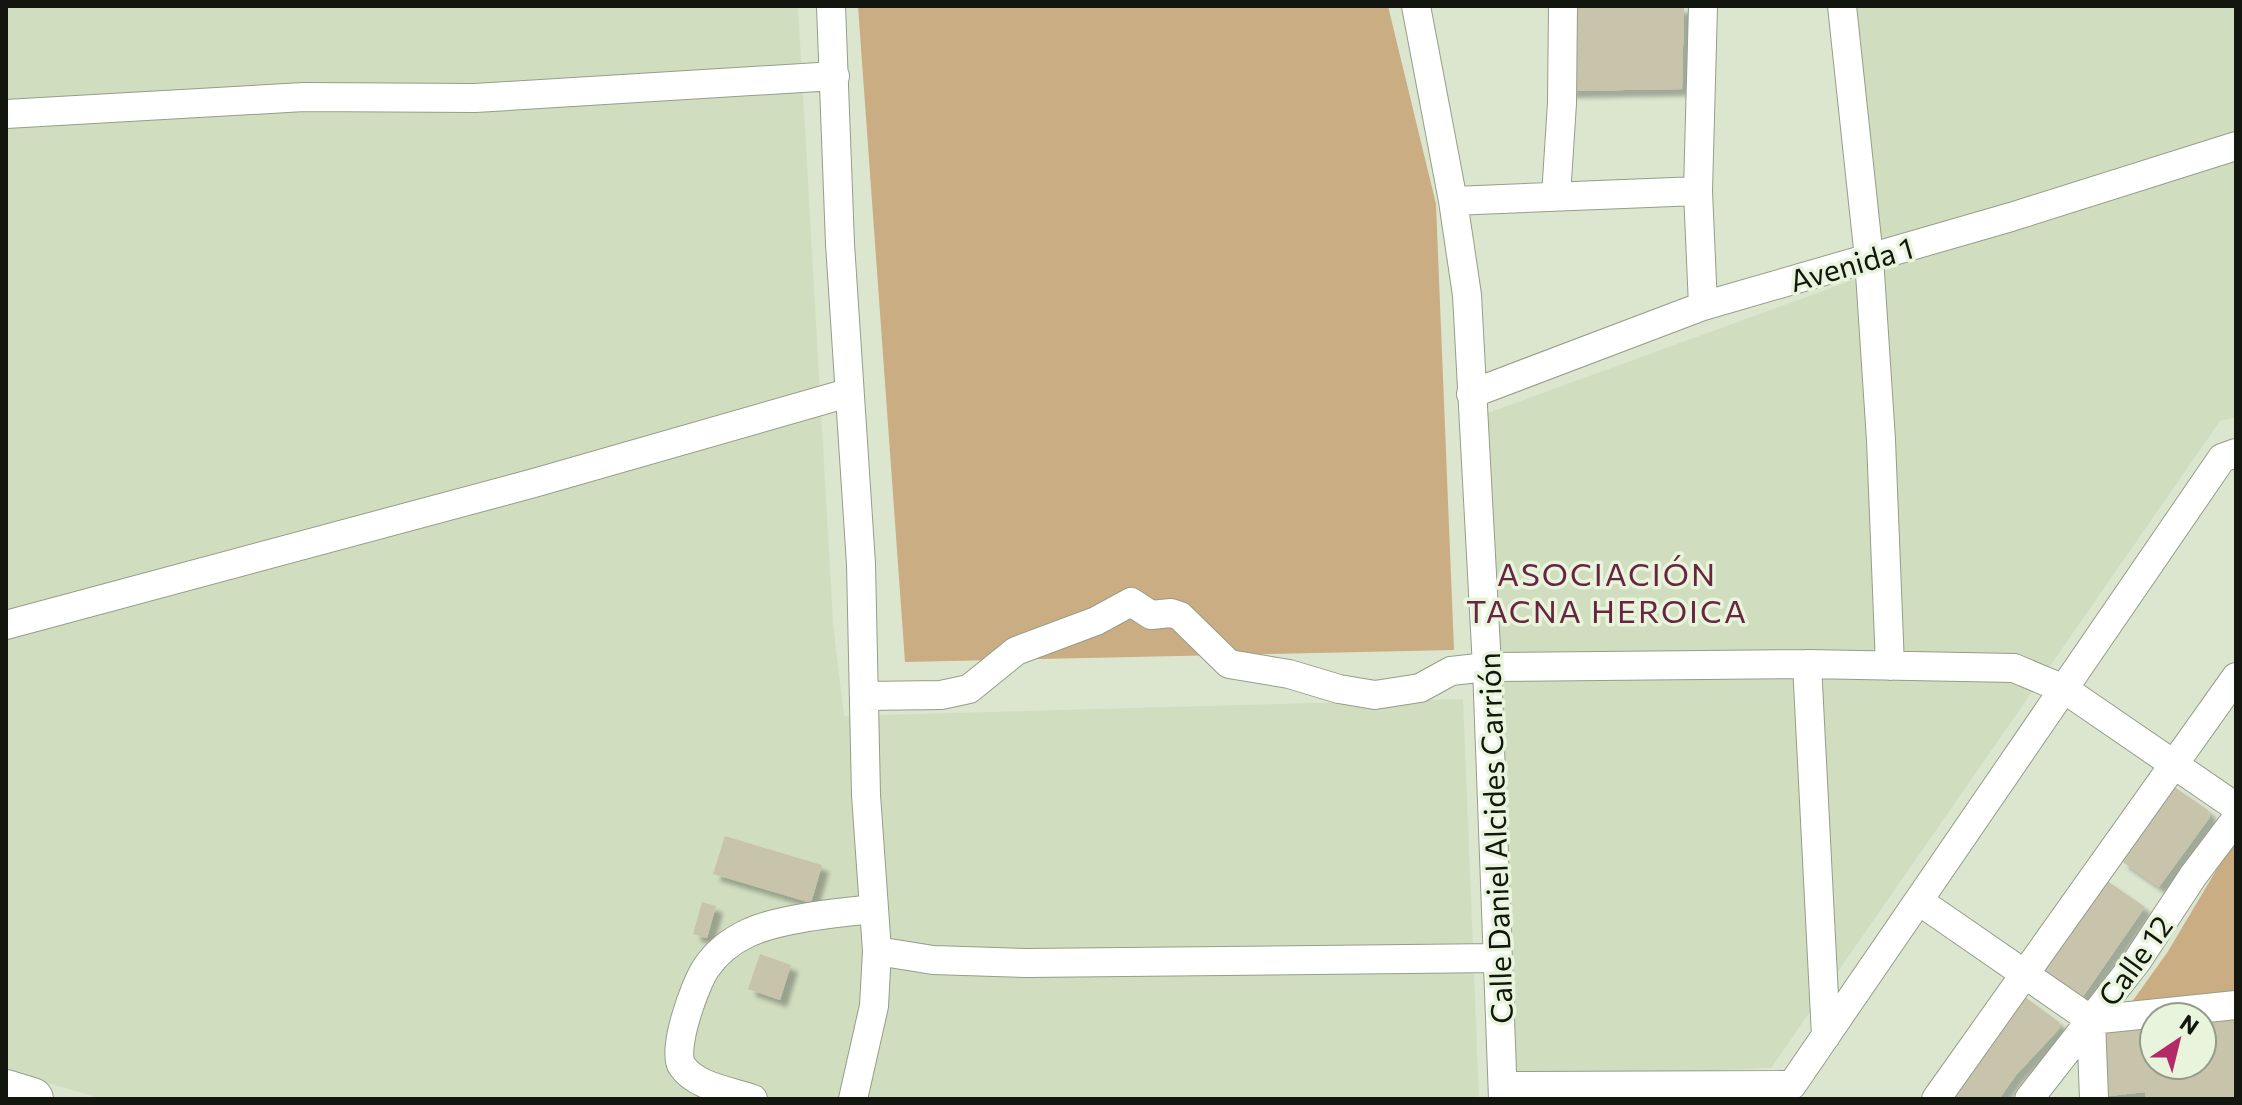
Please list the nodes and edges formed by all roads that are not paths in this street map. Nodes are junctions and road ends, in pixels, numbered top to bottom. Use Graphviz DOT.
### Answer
graph roads {
  1 [pos="831,6"];
  2 [pos="1416,6"];
  3 [pos="1563,6"];
  4 [pos="1703,6"];
  5 [pos="1842,6"];
  6 [pos="835,76"];
  7 [pos="6,114"];
  8 [pos="2236,146"];
  9 [pos="1698,191"];
  10 [pos="1556,196"];
  11 [pos="1453,201"];
  12 [pos="1869,258"];
  13 [pos="1703,306"];
  14 [pos="848,393"];
  15 [pos="1471,394"];
  16 [pos="2229,456"];
  17 [pos="6,625"];
  18 [pos="1807,664"];
  19 [pos="1890,666"];
  20 [pos="1487,667"];
  21 [pos="2236,677"];
  22 [pos="2064,689"];
  23 [pos="864,696"];
  24 [pos="2173,763"];
  25 [pos="2236,807"];
  26 [pos="2236,819"];
  27 [pos="1919,901"];
  28 [pos="874,909"];
  29 [pos="877,951"];
  30 [pos="1498,958"];
  31 [pos="2023,973"];
  32 [pos="2236,1005"];
  33 [pos="2091,1020"];
  34 [pos="1826,1036"];
  35 [pos="6,1091"];
  36 [pos="1504,1092"];
  37 [pos="32,1099"];
  38 [pos="753,1099"];
  39 [pos="853,1099"];
  40 [pos="1936,1099"];
  41 [pos="2029,1099"];
  42 [pos="2094,1099"];
  1 -- 6 [label="street"];
  2 -- 11 [label="street, Calle Daniel Alcides Carrión"];
  3 -- 10 [label="street"];
  4 -- 9 [label="street"];
  5 -- 12 [label="street"];
  6 -- 7 [label="street"];
  6 -- 14 [label="street"];
  8 -- 12 [label="street, Avenida 1"];
  9 -- 10 [label="street"];
  9 -- 13 [label="street"];
  10 -- 11 [label="street"];
  11 -- 15 [label="street, Calle Daniel Alcides Carrión"];
  12 -- 13 [label="street, Avenida 1"];
  12 -- 19 [label="street"];
  13 -- 15 [label="street, Avenida 1"];
  14 -- 17 [label="street"];
  14 -- 23 [label="street"];
  15 -- 20 [label="street, Calle Daniel Alcides Carrión"];
  16 -- 22 [label="street"];
  18 -- 19 [label="street"];
  18 -- 20 [label="street"];
  18 -- 34 [label="street"];
  19 -- 22 [label="street"];
  20 -- 23 [label="street"];
  20 -- 30 [label="street, Calle Daniel Alcides Carrión"];
  21 -- 24 [label="street"];
  22 -- 24 [label="street"];
  22 -- 27 [label="street"];
  23 -- 28 [label="street"];
  24 -- 25 [label="street"];
  24 -- 31 [label="street"];
  26 -- 33 [label="street, Calle 12"];
  27 -- 31 [label="street"];
  27 -- 34 [label="street"];
  28 -- 29 [label="street"];
  28 -- 38 [label="street"];
  29 -- 30 [label="street"];
  29 -- 39 [label="street"];
  30 -- 36 [label="street, Calle Daniel Alcides Carrión"];
  31 -- 33 [label="street"];
  31 -- 40 [label="street"];
  32 -- 33 [label="street"];
  33 -- 41 [label="street, Calle 12"];
  33 -- 42 [label="street"];
  34 -- 36 [label="street"];
  35 -- 37 [label="highway"];
}
